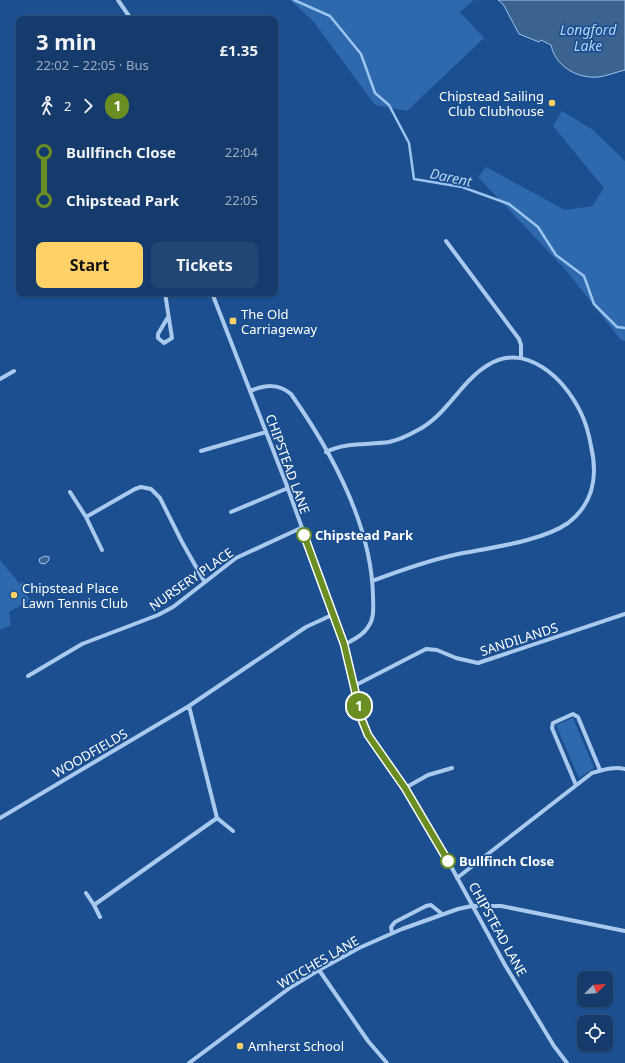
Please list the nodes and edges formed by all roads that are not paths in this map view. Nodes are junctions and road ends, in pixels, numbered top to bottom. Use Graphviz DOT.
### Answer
graph roads {
  1 [pos="118,0"];
  2 [pos="129,16"];
  3 [pos="446,241"];
  4 [pos="165,296"];
  5 [pos="213,296"];
  6 [pos="168,317"];
  7 [pos="521,358"];
  8 [pos="14,371"];
  9 [pos="0,379"];
  10 [pos="250,391"];
  11 [pos="266,432"];
  12 [pos="201,451"];
  13 [pos="326,452"];
  14 [pos="288,488"];
  15 [pos="70,492"];
  16 [pos="230,512"];
  17 [pos="86,516"];
  18 [pos="301,528"];
  19 [pos="102,550"];
  20 [pos="204,581"];
  21 [pos="372,581"];
  22 [pos="625,614"];
  23 [pos="332,615"];
  24 [pos="344,644"];
  25 [pos="28,676"];
  26 [pos="354,686"];
  27 [pos="189,706"];
  28 [pos="452,768"];
  29 [pos="625,769"];
  30 [pos="600,770"];
  31 [pos="576,785"];
  32 [pos="405,788"];
  33 [pos="0,818"];
  34 [pos="217,818"];
  35 [pos="233,831"];
  36 [pos="457,878"];
  37 [pos="86,893"];
  38 [pos="94,904"];
  39 [pos="472,906"];
  40 [pos="442,914"];
  41 [pos="100,917"];
  42 [pos="625,931"];
  43 [pos="392,933"];
  44 [pos="319,970"];
  45 [pos="189,1063"];
  46 [pos="387,1063"];
  47 [pos="567,1063"];
  1 -- 2 [label="street"];
  3 -- 7 [label="street"];
  4 -- 6 [label="street"];
  5 -- 10 [label="street, CHIPSTEAD LANE"];
  6 -- 6 [label="street"];
  7 -- 13 [label="street"];
  7 -- 21 [label="street"];
  8 -- 9 [label="street"];
  10 -- 11 [label="street, CHIPSTEAD LANE"];
  10 -- 13 [label="street"];
  11 -- 12 [label="street"];
  11 -- 14 [label="street, CHIPSTEAD LANE"];
  13 -- 21 [label="street"];
  14 -- 16 [label="street"];
  14 -- 18 [label="street, CHIPSTEAD LANE"];
  15 -- 17 [label="street"];
  17 -- 19 [label="street"];
  17 -- 20 [label="street"];
  18 -- 20 [label="street, NURSERY PLACE"];
  18 -- 23 [label="street, CHIPSTEAD LANE"];
  20 -- 25 [label="street, NURSERY PLACE"];
  21 -- 24 [label="street"];
  22 -- 26 [label="street, SANDILANDS"];
  23 -- 24 [label="street, CHIPSTEAD LANE"];
  23 -- 27 [label="street, WOODFIELDS"];
  24 -- 26 [label="street, CHIPSTEAD LANE"];
  26 -- 32 [label="street, CHIPSTEAD LANE"];
  27 -- 33 [label="street, WOODFIELDS"];
  27 -- 34 [label="street"];
  28 -- 32 [label="street"];
  29 -- 30 [label="street"];
  30 -- 31 [label="street"];
  30 -- 31 [label="street"];
  31 -- 36 [label="street"];
  32 -- 36 [label="street, CHIPSTEAD LANE"];
  34 -- 35 [label="street"];
  34 -- 38 [label="street"];
  36 -- 39 [label="street, CHIPSTEAD LANE"];
  37 -- 38 [label="street"];
  38 -- 41 [label="street"];
  39 -- 40 [label="street, WITCHES LANE"];
  39 -- 42 [label="street, WITCHES LANE"];
  39 -- 47 [label="street, CHIPSTEAD LANE"];
  40 -- 43 [label="street, WITCHES LANE"];
  40 -- 43 [label="street"];
  43 -- 44 [label="street, WITCHES LANE"];
  44 -- 45 [label="street, WITCHES LANE"];
  44 -- 46 [label="street"];
}
